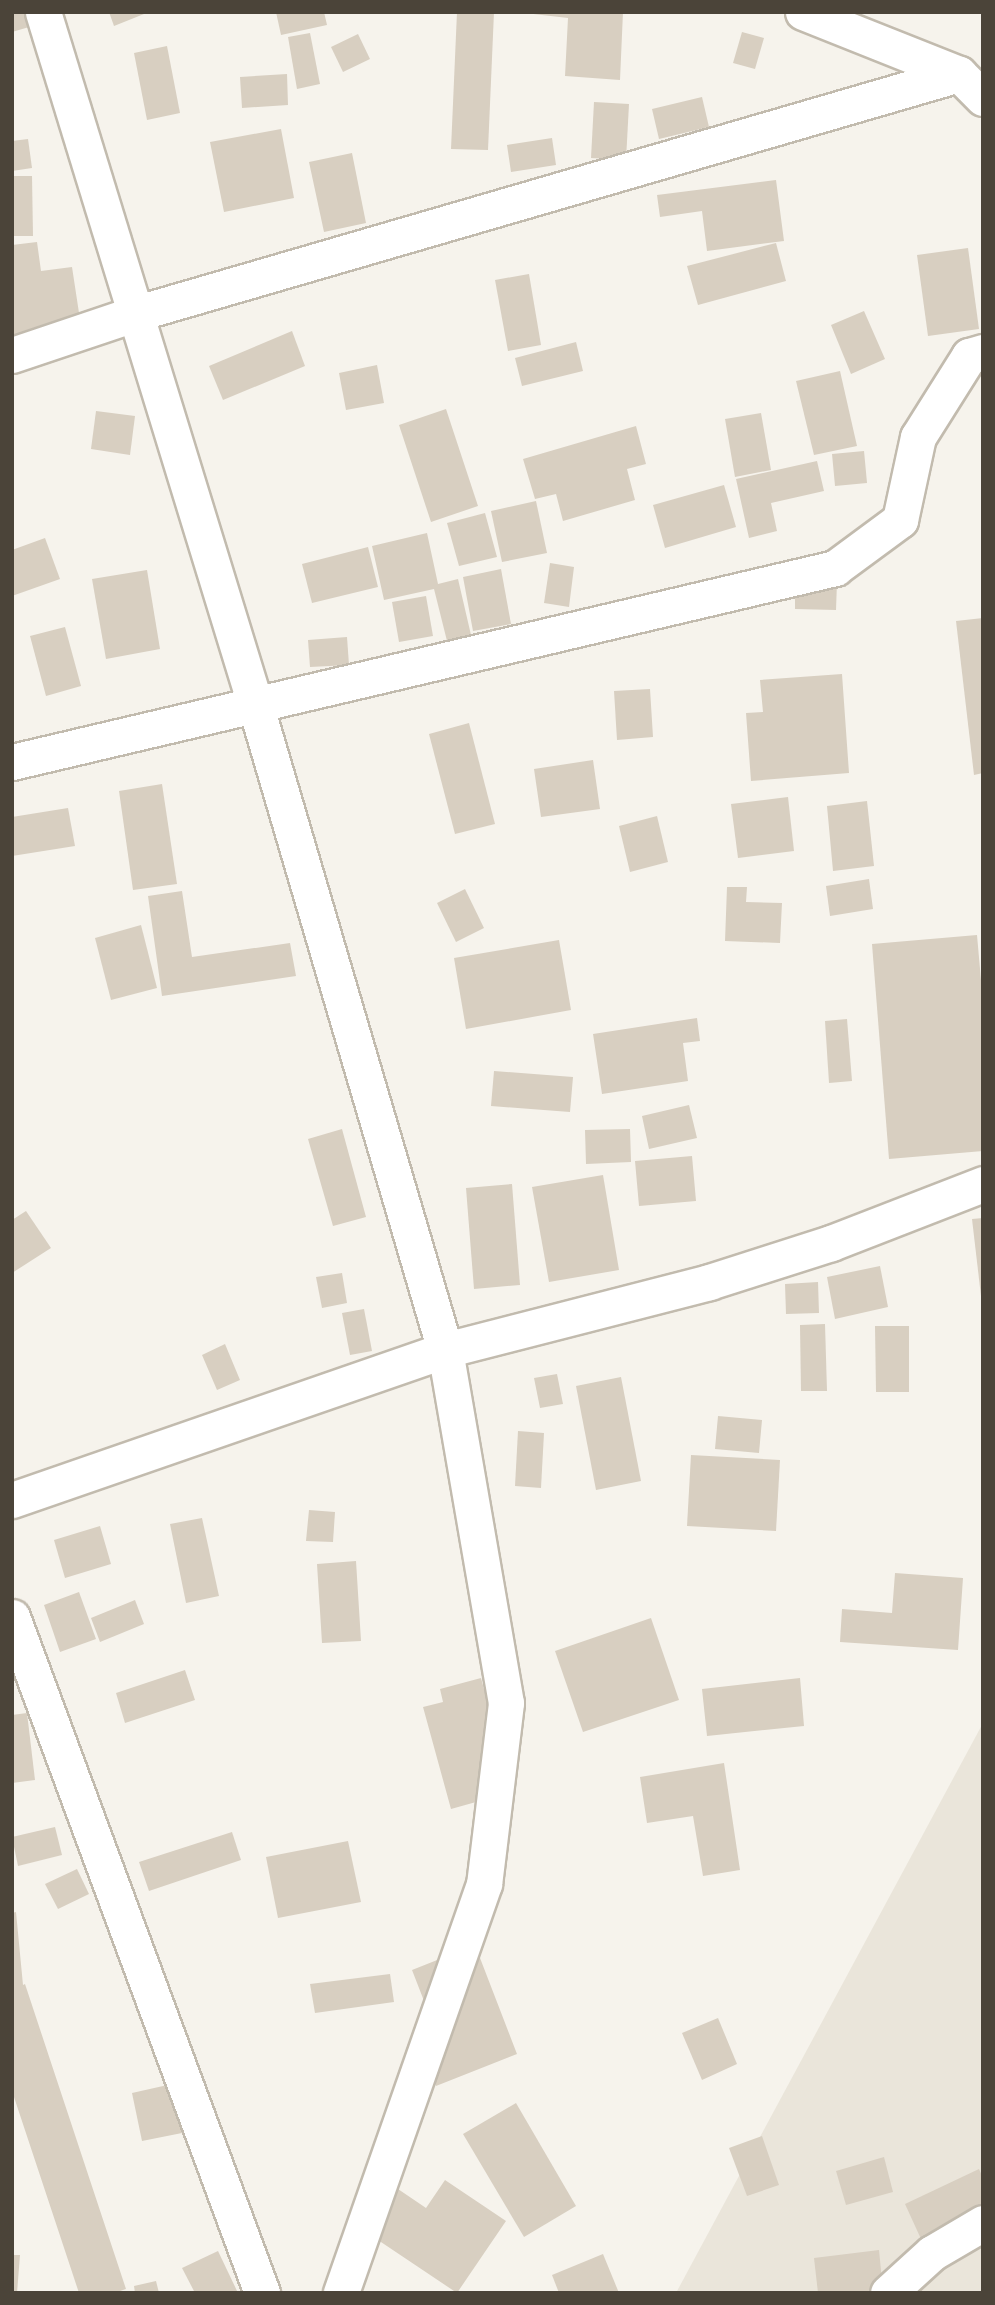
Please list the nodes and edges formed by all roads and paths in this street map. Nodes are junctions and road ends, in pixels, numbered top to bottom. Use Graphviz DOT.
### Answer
graph roads {
  1 [pos="43,12"];
  2 [pos="803,12"];
  3 [pos="971,86"];
  4 [pos="134,314"];
  5 [pos="983,352"];
  6 [pos="12,355"];
  7 [pos="256,707"];
  8 [pos="12,762"];
  9 [pos="983,1184"];
  10 [pos="445,1350"];
  11 [pos="12,1500"];
  12 [pos="12,1617"];
  13 [pos="983,2222"];
  14 [pos="262,2293"];
  15 [pos="341,2293"];
  16 [pos="888,2293"];
  1 -- 4 [label="street"];
  2 -- 3 [label="street"];
  3 -- 4 [label="street"];
  4 -- 6 [label="street"];
  4 -- 7 [label="street"];
  5 -- 7 [label="street"];
  7 -- 8 [label="street"];
  7 -- 10 [label="street"];
  9 -- 10 [label="street"];
  10 -- 11 [label="street"];
  10 -- 15 [label="street"];
  12 -- 14 [label="street"];
  13 -- 16 [label="street"];
}
